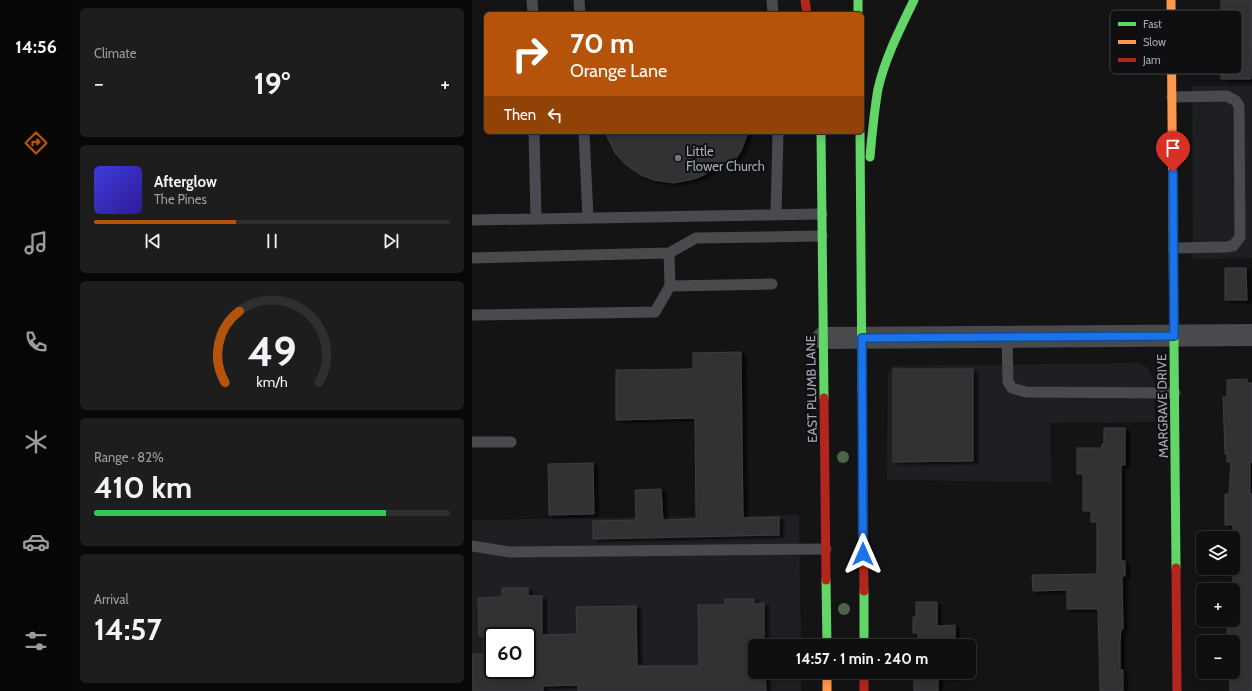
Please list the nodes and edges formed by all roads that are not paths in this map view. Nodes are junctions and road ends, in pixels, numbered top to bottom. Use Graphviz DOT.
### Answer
graph roads {
  1 [pos="532,0"];
  2 [pos="579,0"];
  3 [pos="772,0"];
  4 [pos="805,0"];
  5 [pos="858,0"];
  6 [pos="914,0"];
  7 [pos="1171,0"];
  8 [pos="1171,10"];
  9 [pos="532,12"];
  10 [pos="580,12"];
  11 [pos="773,12"];
  12 [pos="807,12"];
  13 [pos="858,12"];
  14 [pos="1172,74"];
  15 [pos="1172,97"];
  16 [pos="534,134"];
  17 [pos="584,134"];
  18 [pos="778,134"];
  19 [pos="860,134"];
  20 [pos="821,135"];
  21 [pos="776,214"];
  22 [pos="822,214"];
  23 [pos="536,218"];
  24 [pos="588,218"];
  25 [pos="472,220"];
  26 [pos="822,236"];
  27 [pos="861,245"];
  28 [pos="1173,248"];
  29 [pos="669,253"];
  30 [pos="472,258"];
  31 [pos="772,284"];
  32 [pos="670,286"];
  33 [pos="472,315"];
  34 [pos="1252,335"];
  35 [pos="1174,336"];
  36 [pos="1007,337"];
  37 [pos="823,338"];
  38 [pos="862,338"];
  39 [pos="1175,393"];
  40 [pos="472,442"];
  41 [pos="511,442"];
  42 [pos="472,546"];
  43 [pos="826,549"];
  44 [pos="827,639"];
  45 [pos="864,639"];
  46 [pos="827,679"];
  47 [pos="864,679"];
  48 [pos="827,691"];
  49 [pos="864,691"];
  50 [pos="1177,691"];
  1 -- 9 [label="lane"];
  2 -- 10 [label="lane"];
  3 -- 11 [label="lane"];
  4 -- 12 [label="main road"];
  5 -- 13 [label="main road"];
  6 -- 27 [label="main road"];
  7 -- 8 [label="main road, MARGRAVE DRIVE"];
  14 -- 15 [label="main road, MARGRAVE DRIVE"];
  15 -- 28 [label="main road, MARGRAVE DRIVE"];
  15 -- 28 [label="lane"];
  16 -- 23 [label="lane"];
  17 -- 24 [label="lane"];
  18 -- 21 [label="lane"];
  19 -- 27 [label="main road"];
  20 -- 22 [label="main road, EAST PLUMB LANE"];
  21 -- 22 [label="lane"];
  21 -- 24 [label="lane"];
  22 -- 26 [label="main road, EAST PLUMB LANE"];
  23 -- 24 [label="lane"];
  23 -- 25 [label="lane"];
  26 -- 29 [label="lane"];
  26 -- 37 [label="main road, EAST PLUMB LANE"];
  27 -- 38 [label="main road"];
  28 -- 35 [label="main road, MARGRAVE DRIVE"];
  29 -- 30 [label="lane"];
  29 -- 32 [label="lane"];
  31 -- 32 [label="lane"];
  32 -- 33 [label="lane"];
  34 -- 35 [label="street"];
  35 -- 36 [label="street"];
  35 -- 39 [label="main road, MARGRAVE DRIVE"];
  36 -- 38 [label="street"];
  36 -- 39 [label="lane"];
  37 -- 38 [label="street"];
  37 -- 43 [label="main road, EAST PLUMB LANE"];
  38 -- 45 [label="main road"];
  39 -- 50 [label="main road, MARGRAVE DRIVE"];
  40 -- 41 [label="lane"];
  42 -- 43 [label="lane"];
  43 -- 44 [label="main road, EAST PLUMB LANE"];
  46 -- 48 [label="main road"];
  47 -- 49 [label="main road"];
}
